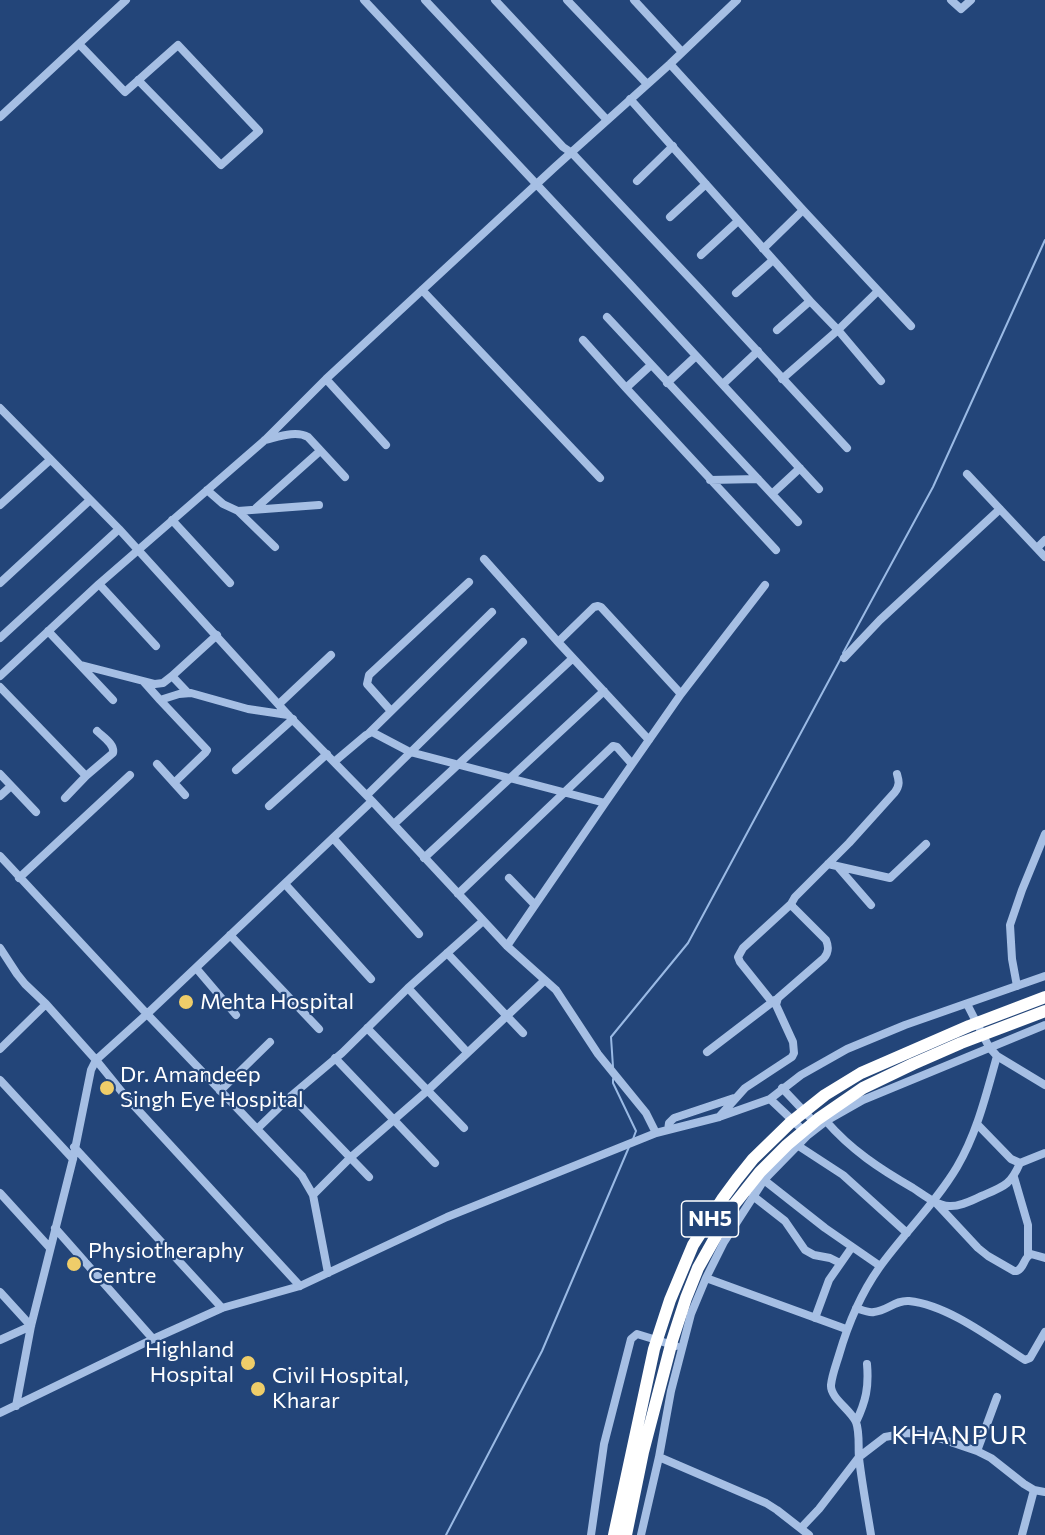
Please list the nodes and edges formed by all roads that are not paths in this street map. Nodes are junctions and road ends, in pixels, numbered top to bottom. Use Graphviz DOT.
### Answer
graph roads {
  1 [pos="126,0"];
  2 [pos="364,0"];
  3 [pos="425,0"];
  4 [pos="495,0"];
  5 [pos="567,0"];
  6 [pos="634,0"];
  7 [pos="737,0"];
  8 [pos="951,0"];
  9 [pos="971,0"];
  10 [pos="79,44"];
  11 [pos="682,52"];
  12 [pos="670,64"];
  13 [pos="138,80"];
  14 [pos="647,84"];
  15 [pos="630,99"];
  16 [pos="0,117"];
  17 [pos="608,120"];
  18 [pos="673,146"];
  19 [pos="572,153"];
  20 [pos="637,181"];
  21 [pos="537,184"];
  22 [pos="706,184"];
  23 [pos="803,210"];
  24 [pos="670,217"];
  25 [pos="738,221"];
  26 [pos="764,249"];
  27 [pos="701,255"];
  28 [pos="773,260"];
  29 [pos="422,290"];
  30 [pos="878,291"];
  31 [pos="736,293"];
  32 [pos="810,301"];
  33 [pos="607,317"];
  34 [pos="911,326"];
  35 [pos="777,330"];
  36 [pos="838,330"];
  37 [pos="583,340"];
  38 [pos="758,351"];
  39 [pos="696,356"];
  40 [pos="651,365"];
  41 [pos="782,379"];
  42 [pos="326,380"];
  43 [pos="881,381"];
  44 [pos="667,383"];
  45 [pos="723,384"];
  46 [pos="626,388"];
  47 [pos="0,408"];
  48 [pos="265,440"];
  49 [pos="386,445"];
  50 [pos="847,448"];
  51 [pos="320,451"];
  52 [pos="50,460"];
  53 [pos="800,468"];
  54 [pos="967,474"];
  55 [pos="345,477"];
  56 [pos="600,478"];
  57 [pos="758,478"];
  58 [pos="710,480"];
  59 [pos="819,489"];
  60 [pos="207,490"];
  61 [pos="772,494"];
  62 [pos="90,500"];
  63 [pos="0,505"];
  64 [pos="319,505"];
  65 [pos="255,509"];
  66 [pos="1000,509"];
  67 [pos="238,511"];
  68 [pos="171,520"];
  69 [pos="798,522"];
  70 [pos="119,529"];
  71 [pos="1045,540"];
  72 [pos="274,547"];
  73 [pos="1037,548"];
  74 [pos="138,549"];
  75 [pos="776,550"];
  76 [pos="1045,557"];
  77 [pos="484,559"];
  78 [pos="469,582"];
  79 [pos="0,583"];
  80 [pos="230,583"];
  81 [pos="99,584"];
  82 [pos="765,585"];
  83 [pos="492,612"];
  84 [pos="48,631"];
  85 [pos="217,635"];
  86 [pos="0,638"];
  87 [pos="523,642"];
  88 [pos="558,642"];
  89 [pos="156,646"];
  90 [pos="331,655"];
  91 [pos="573,658"];
  92 [pos="844,658"];
  93 [pos="81,665"];
  94 [pos="0,676"];
  95 [pos="172,676"];
  96 [pos="144,682"];
  97 [pos="0,687"];
  98 [pos="604,691"];
  99 [pos="188,693"];
  100 [pos="681,694"];
  101 [pos="113,700"];
  102 [pos="160,700"];
  103 [pos="279,704"];
  104 [pos="391,711"];
  105 [pos="291,717"];
  106 [pos="97,731"];
  107 [pos="369,733"];
  108 [pos="648,740"];
  109 [pos="410,752"];
  110 [pos="327,754"];
  111 [pos="334,762"];
  112 [pos="157,764"];
  113 [pos="458,764"];
  114 [pos="632,764"];
  115 [pos="236,770"];
  116 [pos="0,774"];
  117 [pos="897,774"];
  118 [pos="130,775"];
  119 [pos="86,776"];
  120 [pos="510,777"];
  121 [pos="174,783"];
  122 [pos="11,786"];
  123 [pos="566,792"];
  124 [pos="185,795"];
  125 [pos="0,796"];
  126 [pos="65,798"];
  127 [pos="369,798"];
  128 [pos="605,803"];
  129 [pos="269,806"];
  130 [pos="36,812"];
  131 [pos="394,824"];
  132 [pos="1045,834"];
  133 [pos="333,837"];
  134 [pos="926,844"];
  135 [pos="0,856"];
  136 [pos="424,858"];
  137 [pos="828,864"];
  138 [pos="838,867"];
  139 [pos="19,878"];
  140 [pos="509,878"];
  141 [pos="285,884"];
  142 [pos="458,894"];
  143 [pos="791,904"];
  144 [pos="535,905"];
  145 [pos="872,905"];
  146 [pos="483,921"];
  147 [pos="419,934"];
  148 [pos="230,935"];
  149 [pos="507,946"];
  150 [pos="0,948"];
  151 [pos="447,952"];
  152 [pos="196,968"];
  153 [pos="1045,976"];
  154 [pos="371,979"];
  155 [pos="545,980"];
  156 [pos="1017,987"];
  157 [pos="408,988"];
  158 [pos="1045,997"];
  159 [pos="775,1000"];
  160 [pos="46,1004"];
  161 [pos="967,1004"];
  162 [pos="1045,1011"];
  163 [pos="147,1014"];
  164 [pos="236,1015"];
  165 [pos="506,1016"];
  166 [pos="1045,1025"];
  167 [pos="367,1028"];
  168 [pos="319,1029"];
  169 [pos="523,1033"];
  170 [pos="270,1042"];
  171 [pos="989,1047"];
  172 [pos="0,1049"];
  173 [pos="467,1052"];
  174 [pos="707,1052"];
  175 [pos="997,1056"];
  176 [pos="335,1058"];
  177 [pos="96,1060"];
  178 [pos="0,1080"];
  179 [pos="1045,1085"];
  180 [pos="782,1088"];
  181 [pos="220,1091"];
  182 [pos="427,1091"];
  183 [pos="291,1095"];
  184 [pos="735,1098"];
  185 [pos="770,1099"];
  186 [pos="719,1117"];
  187 [pos="393,1120"];
  188 [pos="821,1122"];
  189 [pos="978,1125"];
  190 [pos="464,1128"];
  191 [pos="257,1129"];
  192 [pos="668,1130"];
  193 [pos="656,1133"];
  194 [pos="805,1133"];
  195 [pos="797,1145"];
  196 [pos="74,1147"];
  197 [pos="1045,1153"];
  198 [pos="350,1158"];
  199 [pos="73,1160"];
  200 [pos="435,1163"];
  201 [pos="1020,1163"];
  202 [pos="369,1177"];
  203 [pos="1014,1177"];
  204 [pos="764,1180"];
  205 [pos="0,1193"];
  206 [pos="313,1194"];
  207 [pos="753,1196"];
  208 [pos="934,1202"];
  209 [pos="55,1228"];
  210 [pos="908,1233"];
  211 [pos="852,1247"];
  212 [pos="50,1248"];
  213 [pos="1028,1255"];
  214 [pos="1045,1258"];
  215 [pos="840,1263"];
  216 [pos="880,1266"];
  217 [pos="328,1273"];
  218 [pos="706,1278"];
  219 [pos="300,1286"];
  220 [pos="0,1292"];
  221 [pos="222,1308"];
  222 [pos="856,1308"];
  223 [pos="815,1318"];
  224 [pos="31,1326"];
  225 [pos="846,1329"];
  226 [pos="1045,1332"];
  227 [pos="153,1339"];
  228 [pos="0,1340"];
  229 [pos="674,1346"];
  230 [pos="867,1364"];
  231 [pos="997,1397"];
  232 [pos="16,1406"];
  233 [pos="0,1413"];
  234 [pos="856,1422"];
  235 [pos="977,1451"];
  236 [pos="658,1457"];
  237 [pos="859,1457"];
  238 [pos="1034,1490"];
  239 [pos="1045,1492"];
  240 [pos="801,1528"];
  241 [pos="591,1535"];
  242 [pos="614,1535"];
  243 [pos="626,1535"];
  244 [pos="641,1535"];
  245 [pos="809,1535"];
  246 [pos="871,1535"];
  247 [pos="1022,1535"];
  1 -- 10 [label="street"];
  2 -- 21 [label="street"];
  3 -- 19 [label="street"];
  4 -- 17 [label="street"];
  5 -- 14 [label="street"];
  6 -- 11 [label="street"];
  7 -- 11 [label="street"];
  8 -- 9 [label="street"];
  10 -- 13 [label="street"];
  10 -- 16 [label="street"];
  11 -- 12 [label="street"];
  12 -- 14 [label="street"];
  12 -- 23 [label="street"];
  13 -- 13 [label="street"];
  14 -- 15 [label="street"];
  15 -- 17 [label="street"];
  15 -- 18 [label="street"];
  17 -- 19 [label="street"];
  18 -- 20 [label="street"];
  18 -- 22 [label="street"];
  19 -- 21 [label="street"];
  19 -- 38 [label="street"];
  21 -- 29 [label="street"];
  21 -- 39 [label="street"];
  22 -- 24 [label="street"];
  22 -- 25 [label="street"];
  23 -- 26 [label="street"];
  23 -- 30 [label="street"];
  25 -- 26 [label="street"];
  25 -- 27 [label="street"];
  26 -- 28 [label="street"];
  28 -- 31 [label="street"];
  28 -- 32 [label="street"];
  29 -- 42 [label="street"];
  29 -- 56 [label="street"];
  30 -- 34 [label="street"];
  30 -- 36 [label="street"];
  32 -- 35 [label="street"];
  32 -- 36 [label="street"];
  33 -- 40 [label="street"];
  36 -- 41 [label="street"];
  36 -- 43 [label="street"];
  37 -- 46 [label="street"];
  38 -- 41 [label="street"];
  38 -- 45 [label="street"];
  39 -- 44 [label="street"];
  39 -- 45 [label="street"];
  40 -- 44 [label="street"];
  40 -- 46 [label="street"];
  41 -- 50 [label="street"];
  42 -- 48 [label="street"];
  42 -- 49 [label="street"];
  44 -- 57 [label="street"];
  45 -- 53 [label="street"];
  46 -- 58 [label="street"];
  47 -- 52 [label="street"];
  48 -- 51 [label="street"];
  48 -- 60 [label="street"];
  51 -- 55 [label="street"];
  51 -- 65 [label="street"];
  52 -- 62 [label="street"];
  52 -- 63 [label="street"];
  53 -- 59 [label="street"];
  53 -- 61 [label="street"];
  54 -- 66 [label="street"];
  57 -- 58 [label="street"];
  57 -- 61 [label="street"];
  58 -- 75 [label="street"];
  60 -- 67 [label="street"];
  60 -- 68 [label="street"];
  61 -- 69 [label="street"];
  62 -- 70 [label="street"];
  62 -- 79 [label="street"];
  64 -- 65 [label="street"];
  65 -- 67 [label="street"];
  66 -- 73 [label="street"];
  66 -- 92 [label="street"];
  67 -- 72 [label="street"];
  68 -- 74 [label="street"];
  68 -- 80 [label="street"];
  70 -- 74 [label="street"];
  70 -- 86 [label="street"];
  71 -- 73 [label="street"];
  73 -- 76 [label="street"];
  74 -- 81 [label="street"];
  74 -- 85 [label="street"];
  77 -- 88 [label="street"];
  78 -- 104 [label="street"];
  81 -- 84 [label="street"];
  81 -- 89 [label="street"];
  82 -- 100 [label="street"];
  83 -- 104 [label="street"];
  84 -- 93 [label="street"];
  84 -- 94 [label="street"];
  85 -- 95 [label="street"];
  85 -- 103 [label="street"];
  87 -- 109 [label="street"];
  88 -- 91 [label="street"];
  88 -- 100 [label="street"];
  90 -- 103 [label="street"];
  91 -- 98 [label="street"];
  91 -- 113 [label="street"];
  93 -- 96 [label="street"];
  93 -- 101 [label="street"];
  95 -- 96 [label="street"];
  95 -- 99 [label="street"];
  96 -- 102 [label="street"];
  97 -- 119 [label="street"];
  98 -- 108 [label="street"];
  98 -- 120 [label="street"];
  99 -- 102 [label="street"];
  99 -- 105 [label="street"];
  100 -- 108 [label="street"];
  102 -- 121 [label="street"];
  103 -- 105 [label="street"];
  104 -- 107 [label="street"];
  105 -- 110 [label="street"];
  105 -- 115 [label="street"];
  106 -- 119 [label="street"];
  107 -- 109 [label="street"];
  107 -- 111 [label="street"];
  108 -- 114 [label="street"];
  109 -- 113 [label="street"];
  109 -- 127 [label="street"];
  110 -- 111 [label="street"];
  110 -- 129 [label="street"];
  111 -- 127 [label="street"];
  112 -- 121 [label="street"];
  113 -- 120 [label="street"];
  113 -- 131 [label="street"];
  114 -- 123 [label="street"];
  114 -- 128 [label="street"];
  116 -- 122 [label="street"];
  117 -- 137 [label="street"];
  118 -- 139 [label="street"];
  119 -- 126 [label="street"];
  120 -- 123 [label="street"];
  120 -- 136 [label="street"];
  121 -- 124 [label="street"];
  122 -- 125 [label="street"];
  122 -- 130 [label="street"];
  123 -- 128 [label="street"];
  123 -- 142 [label="street"];
  127 -- 131 [label="street"];
  127 -- 133 [label="street"];
  128 -- 144 [label="street"];
  131 -- 136 [label="street"];
  132 -- 156 [label="street"];
  133 -- 141 [label="street"];
  133 -- 147 [label="street"];
  134 -- 138 [label="street"];
  135 -- 139 [label="street"];
  136 -- 142 [label="street"];
  137 -- 138 [label="street"];
  137 -- 143 [label="street"];
  138 -- 145 [label="street"];
  139 -- 163 [label="street"];
  140 -- 144 [label="street"];
  141 -- 148 [label="street"];
  141 -- 154 [label="street"];
  142 -- 146 [label="street"];
  143 -- 159 [label="street"];
  143 -- 159 [label="street"];
  144 -- 149 [label="street"];
  146 -- 149 [label="street"];
  146 -- 151 [label="street"];
  148 -- 152 [label="street"];
  148 -- 168 [label="street"];
  149 -- 155 [label="street"];
  150 -- 160 [label="street"];
  151 -- 157 [label="street"];
  151 -- 165 [label="street"];
  152 -- 163 [label="street"];
  152 -- 164 [label="street"];
  153 -- 156 [label="street"];
  155 -- 165 [label="street"];
  155 -- 193 [label="street"];
  156 -- 161 [label="street"];
  157 -- 167 [label="street"];
  157 -- 173 [label="street"];
  158 -- 242 [label="highway, NH5"];
  159 -- 174 [label="street"];
  159 -- 184 [label="street"];
  160 -- 172 [label="street"];
  160 -- 177 [label="street"];
  161 -- 171 [label="street"];
  161 -- 180 [label="street"];
  162 -- 188 [label="highway, NH5"];
  163 -- 177 [label="street"];
  163 -- 181 [label="street"];
  165 -- 169 [label="street"];
  165 -- 173 [label="street"];
  166 -- 171 [label="street"];
  167 -- 176 [label="street"];
  167 -- 182 [label="street"];
  170 -- 181 [label="street"];
  171 -- 175 [label="street"];
  171 -- 188 [label="street"];
  173 -- 182 [label="street"];
  175 -- 179 [label="street"];
  175 -- 189 [label="street"];
  176 -- 183 [label="street"];
  176 -- 187 [label="street"];
  177 -- 196 [label="street"];
  177 -- 219 [label="street"];
  178 -- 199 [label="street"];
  180 -- 185 [label="street"];
  180 -- 188 [label="street"];
  181 -- 191 [label="street"];
  182 -- 187 [label="street"];
  182 -- 190 [label="street"];
  183 -- 191 [label="street"];
  183 -- 198 [label="street"];
  184 -- 186 [label="street"];
  184 -- 192 [label="street"];
  185 -- 186 [label="street"];
  185 -- 194 [label="street"];
  186 -- 192 [label="street"];
  187 -- 198 [label="street"];
  187 -- 200 [label="street"];
  188 -- 194 [label="highway, NH5"];
  188 -- 208 [label="street"];
  189 -- 201 [label="street"];
  189 -- 208 [label="street"];
  191 -- 206 [label="street"];
  192 -- 193 [label="street"];
  193 -- 217 [label="street"];
  194 -- 195 [label="street"];
  194 -- 229 [label="highway, NH5"];
  195 -- 204 [label="street"];
  195 -- 210 [label="street"];
  196 -- 199 [label="street"];
  196 -- 221 [label="street"];
  197 -- 201 [label="street"];
  198 -- 202 [label="street"];
  198 -- 206 [label="street"];
  199 -- 209 [label="street"];
  201 -- 203 [label="street"];
  203 -- 208 [label="street"];
  203 -- 213 [label="street"];
  204 -- 207 [label="street"];
  204 -- 211 [label="street"];
  205 -- 212 [label="street"];
  206 -- 217 [label="street"];
  207 -- 215 [label="street"];
  207 -- 218 [label="street"];
  208 -- 210 [label="street"];
  208 -- 213 [label="street"];
  209 -- 212 [label="street"];
  209 -- 227 [label="street"];
  210 -- 216 [label="street"];
  211 -- 215 [label="street"];
  211 -- 216 [label="street"];
  212 -- 224 [label="street"];
  213 -- 214 [label="street"];
  215 -- 223 [label="street"];
  216 -- 222 [label="street"];
  217 -- 219 [label="street"];
  218 -- 223 [label="street"];
  218 -- 229 [label="street"];
  219 -- 221 [label="street"];
  220 -- 224 [label="street"];
  221 -- 227 [label="street"];
  222 -- 225 [label="street"];
  222 -- 226 [label="street"];
  223 -- 225 [label="street"];
  224 -- 228 [label="street"];
  224 -- 232 [label="street"];
  225 -- 234 [label="street"];
  227 -- 232 [label="street"];
  229 -- 236 [label="street"];
  229 -- 241 [label="street"];
  229 -- 243 [label="highway, NH5"];
  230 -- 234 [label="street"];
  231 -- 235 [label="street"];
  232 -- 233 [label="street"];
  234 -- 237 [label="street"];
  235 -- 237 [label="street"];
  235 -- 238 [label="street"];
  236 -- 240 [label="street"];
  236 -- 244 [label="street"];
  237 -- 240 [label="street"];
  237 -- 246 [label="street"];
  238 -- 239 [label="street"];
  238 -- 247 [label="street"];
  240 -- 245 [label="street"];
}
